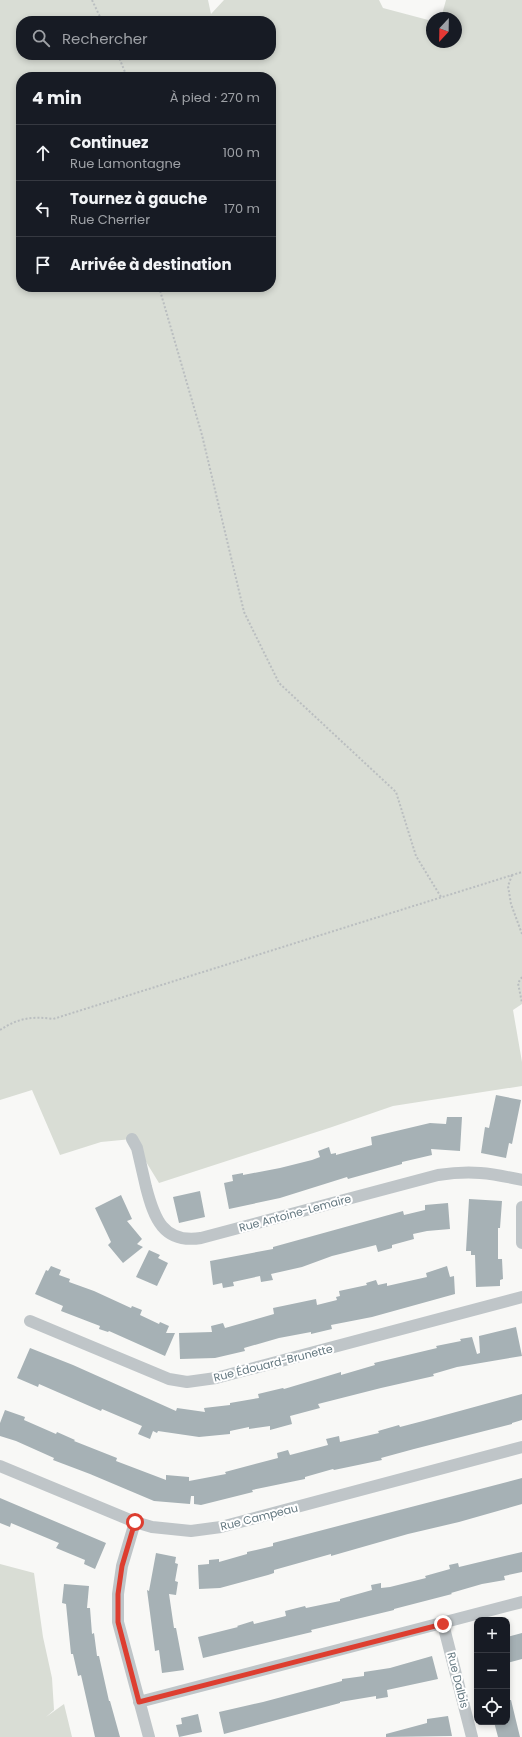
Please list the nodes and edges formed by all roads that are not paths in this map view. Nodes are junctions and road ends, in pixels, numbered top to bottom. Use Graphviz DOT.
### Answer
graph roads {
  1 [pos="132,1139"];
  2 [pos="522,1180"];
  3 [pos="522,1207"];
  4 [pos="522,1243"];
  5 [pos="522,1297"];
  6 [pos="30,1321"];
  7 [pos="522,1447"];
  8 [pos="0,1466"];
  9 [pos="135,1522"];
  10 [pos="522,1602"];
  11 [pos="443,1624"];
  12 [pos="139,1702"];
  13 [pos="148,1737"];
  14 [pos="472,1737"];
  1 -- 2 [label="street, Rue Antoine-Lemaire"];
  3 -- 4 [label="street"];
  5 -- 6 [label="street, Rue Édouard-Brunette"];
  7 -- 9 [label="street, Rue Campeau"];
  8 -- 9 [label="street, Rue Campeau"];
  9 -- 12 [label="street"];
  10 -- 11 [label="street"];
  11 -- 12 [label="street"];
  11 -- 14 [label="street, Rue Dalbis"];
  12 -- 13 [label="street"];
}
